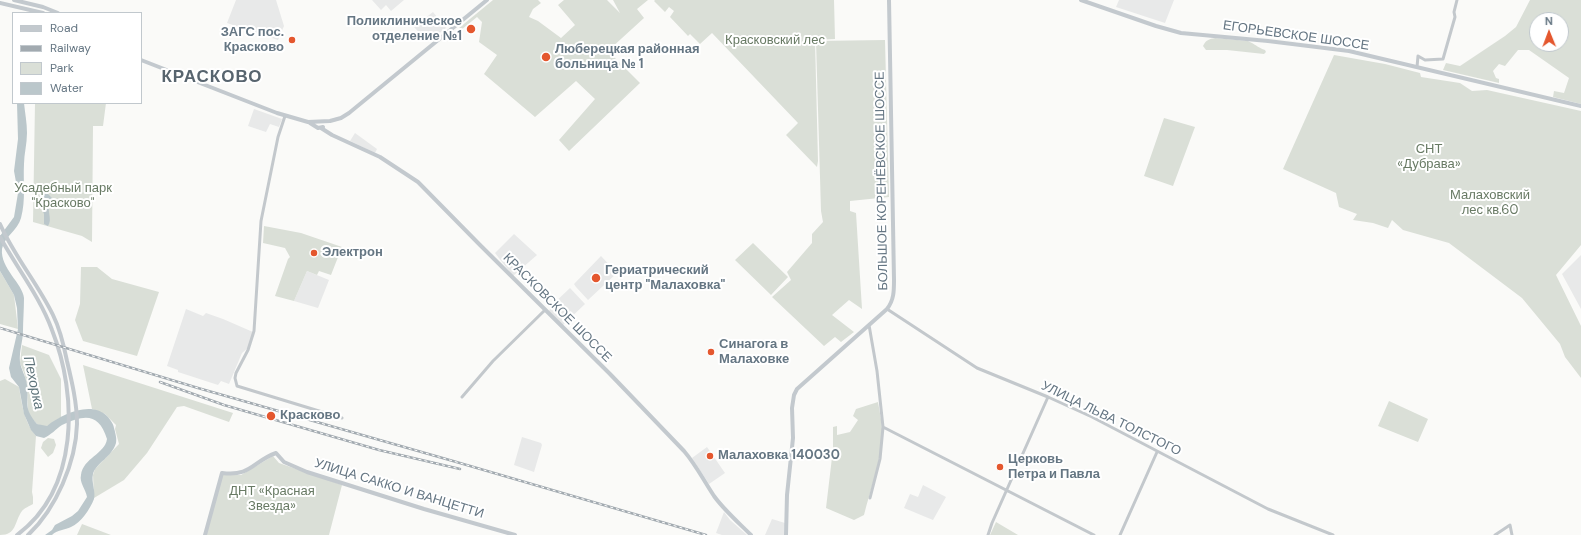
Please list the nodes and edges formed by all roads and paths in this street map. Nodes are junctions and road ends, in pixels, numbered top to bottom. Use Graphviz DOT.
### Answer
graph roads {
  1 [pos="14,0"];
  2 [pos="487,0"];
  3 [pos="889,0"];
  4 [pos="1081,0"];
  5 [pos="1457,0"];
  6 [pos="0,3"];
  7 [pos="39,12"];
  8 [pos="56,12"];
  9 [pos="142,60"];
  10 [pos="1417,67"];
  11 [pos="1581,106"];
  12 [pos="285,116"];
  13 [pos="316,124"];
  14 [pos="322,125"];
  15 [pos="0,224"];
  16 [pos="0,237"];
  17 [pos="887,309"];
  18 [pos="545,310"];
  19 [pos="869,325"];
  20 [pos="462,397"];
  21 [pos="1048,397"];
  22 [pos="342,418"];
  23 [pos="883,427"];
  24 [pos="1158,452"];
  25 [pos="1007,490"];
  26 [pos="870,498"];
  27 [pos="17,535"];
  28 [pos="28,535"];
  29 [pos="205,535"];
  30 [pos="515,535"];
  31 [pos="751,535"];
  32 [pos="786,535"];
  33 [pos="988,535"];
  34 [pos="1094,535"];
  35 [pos="1120,535"];
  36 [pos="1333,535"];
  37 [pos="1495,535"];
  38 [pos="1512,535"];
  1 -- 8 [label="main road"];
  2 -- 14 [label="main road"];
  3 -- 17 [label="main road, БОЛЬШОЕ КОРЕНЁВСКОЕ ШОССЕ"];
  4 -- 10 [label="main road, ЕГОРЬЕВСКОЕ ШОССЕ"];
  5 -- 10 [label="street"];
  6 -- 7 [label="main road"];
  9 -- 12 [label="main road"];
  10 -- 11 [label="main road, ЕГОРЬЕВСКОЕ ШОССЕ"];
  12 -- 13 [label="main road"];
  12 -- 22 [label="street"];
  13 -- 14 [label="main road"];
  13 -- 14 [label="main road"];
  14 -- 18 [label="main road, КРАСКОВСКОЕ ШОССЕ"];
  15 -- 28 [label="main road"];
  16 -- 27 [label="main road"];
  17 -- 19 [label="main road, БОЛЬШОЕ КОРЕНЁВСКОЕ ШОССЕ"];
  17 -- 21 [label="street, УЛИЦА ЛЬВА ТОЛСТОГО"];
  18 -- 20 [label="street"];
  18 -- 31 [label="main road, КРАСКОВСКОЕ ШОССЕ"];
  19 -- 23 [label="street"];
  19 -- 32 [label="main road, БОЛЬШОЕ КОРЕНЁВСКОЕ ШОССЕ"];
  21 -- 24 [label="street, УЛИЦА ЛЬВА ТОЛСТОГО"];
  21 -- 25 [label="street"];
  23 -- 25 [label="street"];
  23 -- 26 [label="street"];
  24 -- 35 [label="street"];
  24 -- 36 [label="street, УЛИЦА ЛЬВА ТОЛСТОГО"];
  25 -- 33 [label="street"];
  25 -- 34 [label="street"];
  29 -- 30 [label="main road, УЛИЦА САККО И ВАНЦЕТТИ"];
  37 -- 38 [label="street"];
}
